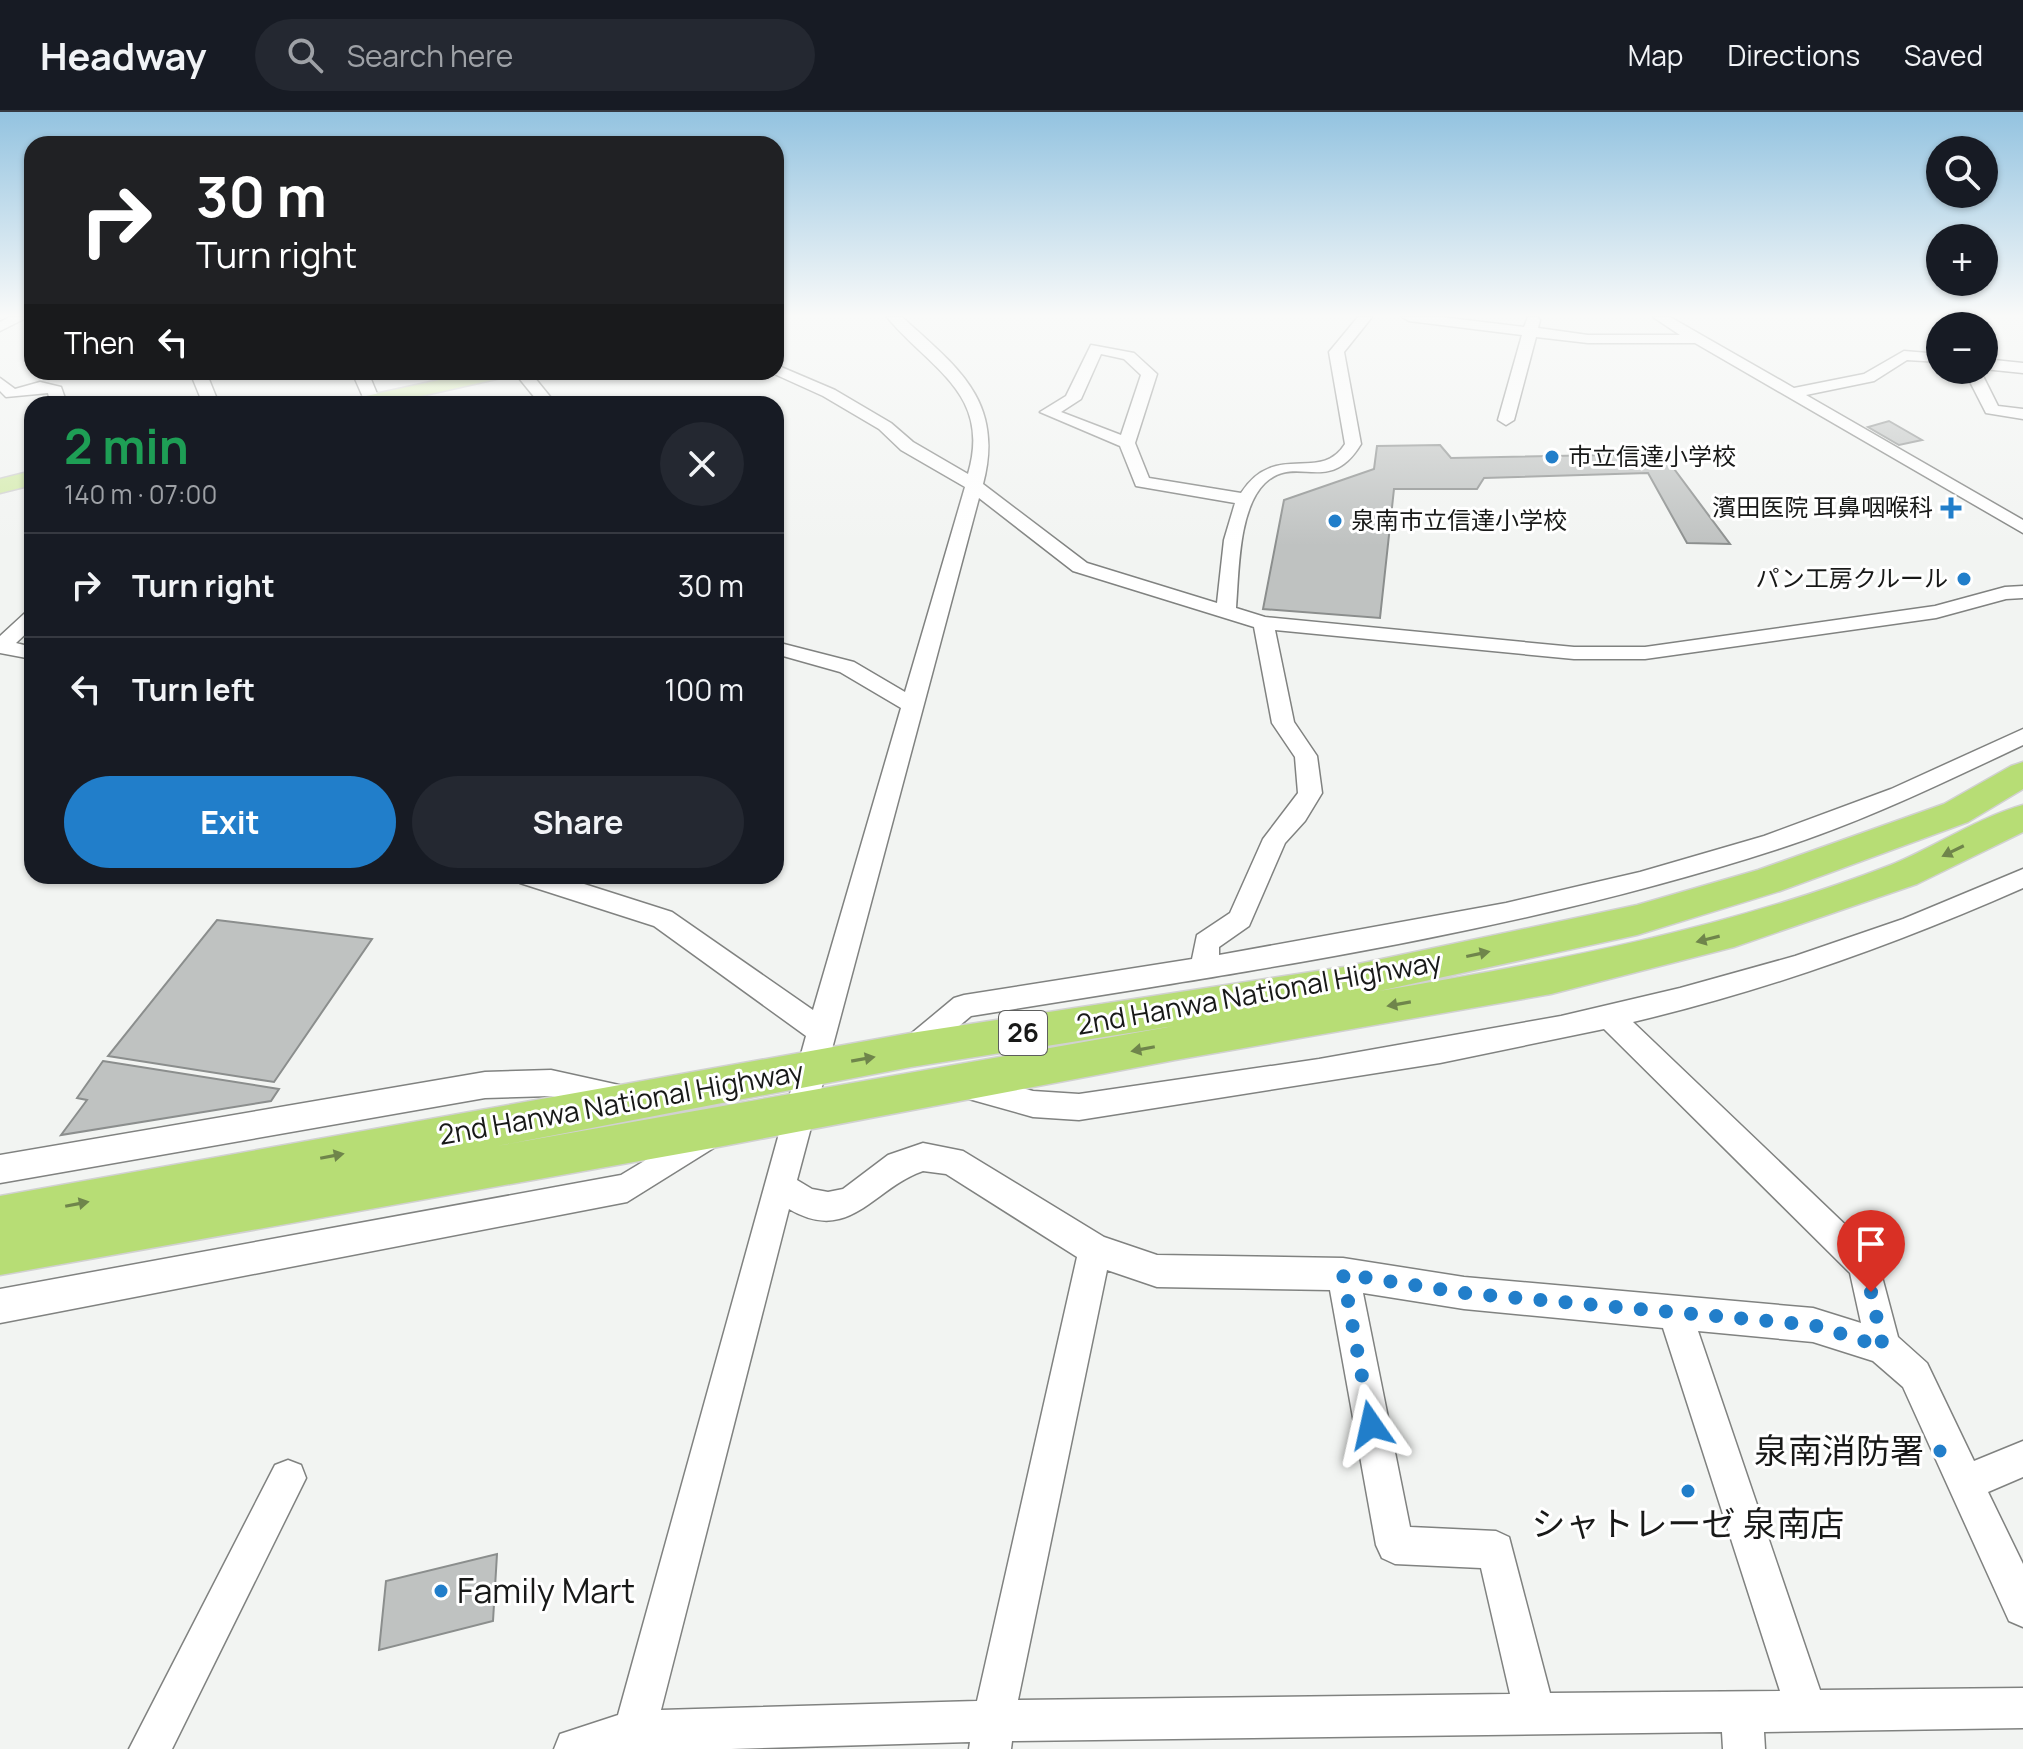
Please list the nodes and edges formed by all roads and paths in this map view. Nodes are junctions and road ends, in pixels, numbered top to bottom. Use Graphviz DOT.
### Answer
graph roads {
  1 [pos="830,393"];
  2 [pos="970,393"];
  3 [pos="1076,393"];
  4 [pos="1143,393"];
  5 [pos="1344,393"];
  6 [pos="1513,393"];
  7 [pos="1793,393"];
  8 [pos="1984,393"];
  9 [pos="2023,414"];
  10 [pos="1506,420"];
  11 [pos="1127,443"];
  12 [pos="24,480"];
  13 [pos="974,485"];
  14 [pos="0,486"];
  15 [pos="1245,499"];
  16 [pos="2023,528"];
  17 [pos="2023,592"];
  18 [pos="1226,610"];
  19 [pos="1263,623"];
  20 [pos="24,625"];
  21 [pos="1,647"];
  22 [pos="784,650"];
  23 [pos="24,651"];
  24 [pos="912,705"];
  25 [pos="2023,736"];
  26 [pos="2023,774"];
  27 [pos="2023,817"];
  28 [pos="2023,878"];
  29 [pos="554,884"];
  30 [pos="1205,966"];
  31 [pos="1609,1016"];
  32 [pos="816,1050"];
  33 [pos="911,1050"];
  34 [pos="961,1085"];
  35 [pos="630,1100"];
  36 [pos="802,1113"];
  37 [pos="718,1128"];
  38 [pos="0,1169"];
  39 [pos="781,1188"];
  40 [pos="0,1218"];
  41 [pos="1095,1250"];
  42 [pos="0,1252"];
  43 [pos="1343,1274"];
  44 [pos="0,1306"];
  45 [pos="1675,1314"];
  46 [pos="1883,1347"];
  47 [pos="2023,1459"];
  48 [pos="288,1478"];
  49 [pos="1965,1483"];
  50 [pos="2023,1607"];
  51 [pos="2023,1708"];
  52 [pos="1807,1711"];
  53 [pos="1535,1714"];
  54 [pos="1743,1730"];
  55 [pos="991,1735"];
  56 [pos="633,1740"];
  57 [pos="150,1749"];
  58 [pos="575,1749"];
  1 -- 13 [label="street"];
  2 -- 13 [label="street"];
  3 -- 11 [label="street"];
  4 -- 11 [label="street"];
  5 -- 15 [label="street"];
  6 -- 10 [label="street"];
  7 -- 16 [label="street"];
  8 -- 9 [label="street"];
  11 -- 15 [label="street"];
  12 -- 14 [label="main road"];
  13 -- 18 [label="street"];
  13 -- 24 [label="street"];
  15 -- 18 [label="street"];
  17 -- 19 [label="street"];
  18 -- 19 [label="street"];
  19 -- 30 [label="street"];
  20 -- 21 [label="street"];
  21 -- 23 [label="street"];
  22 -- 24 [label="street"];
  24 -- 32 [label="street"];
  25 -- 30 [label="street"];
  33 -- 26 [label="highway, 2nd Hanwa National Highway / 26, one-way"];
  27 -- 34 [label="highway, 2nd Hanwa National Highway / 26, one-way"];
  28 -- 31 [label="street"];
  29 -- 32 [label="street"];
  30 -- 33 [label="street"];
  31 -- 34 [label="street"];
  31 -- 46 [label="street"];
  32 -- 33 [label="highway, 2nd Hanwa National Highway / 26, one-way"];
  32 -- 35 [label="highway, 2nd Hanwa National Highway / 26"];
  32 -- 36 [label="street"];
  34 -- 36 [label="highway, 2nd Hanwa National Highway / 26"];
  35 -- 38 [label="street"];
  40 -- 35 [label="highway, 2nd Hanwa National Highway / 26, one-way"];
  36 -- 37 [label="highway, 2nd Hanwa National Highway / 26"];
  36 -- 39 [label="street"];
  37 -- 42 [label="highway, 2nd Hanwa National Highway / 26"];
  37 -- 44 [label="street"];
  39 -- 41 [label="street"];
  39 -- 56 [label="street"];
  41 -- 43 [label="street"];
  41 -- 55 [label="street"];
  43 -- 45 [label="street"];
  43 -- 53 [label="street"];
  45 -- 46 [label="street"];
  45 -- 52 [label="street"];
  46 -- 49 [label="street"];
  47 -- 49 [label="street"];
  48 -- 57 [label="street"];
  49 -- 50 [label="street"];
  51 -- 52 [label="street"];
  52 -- 54 [label="street"];
  53 -- 54 [label="street"];
  53 -- 55 [label="street"];
  55 -- 56 [label="street"];
  56 -- 58 [label="street"];
}
